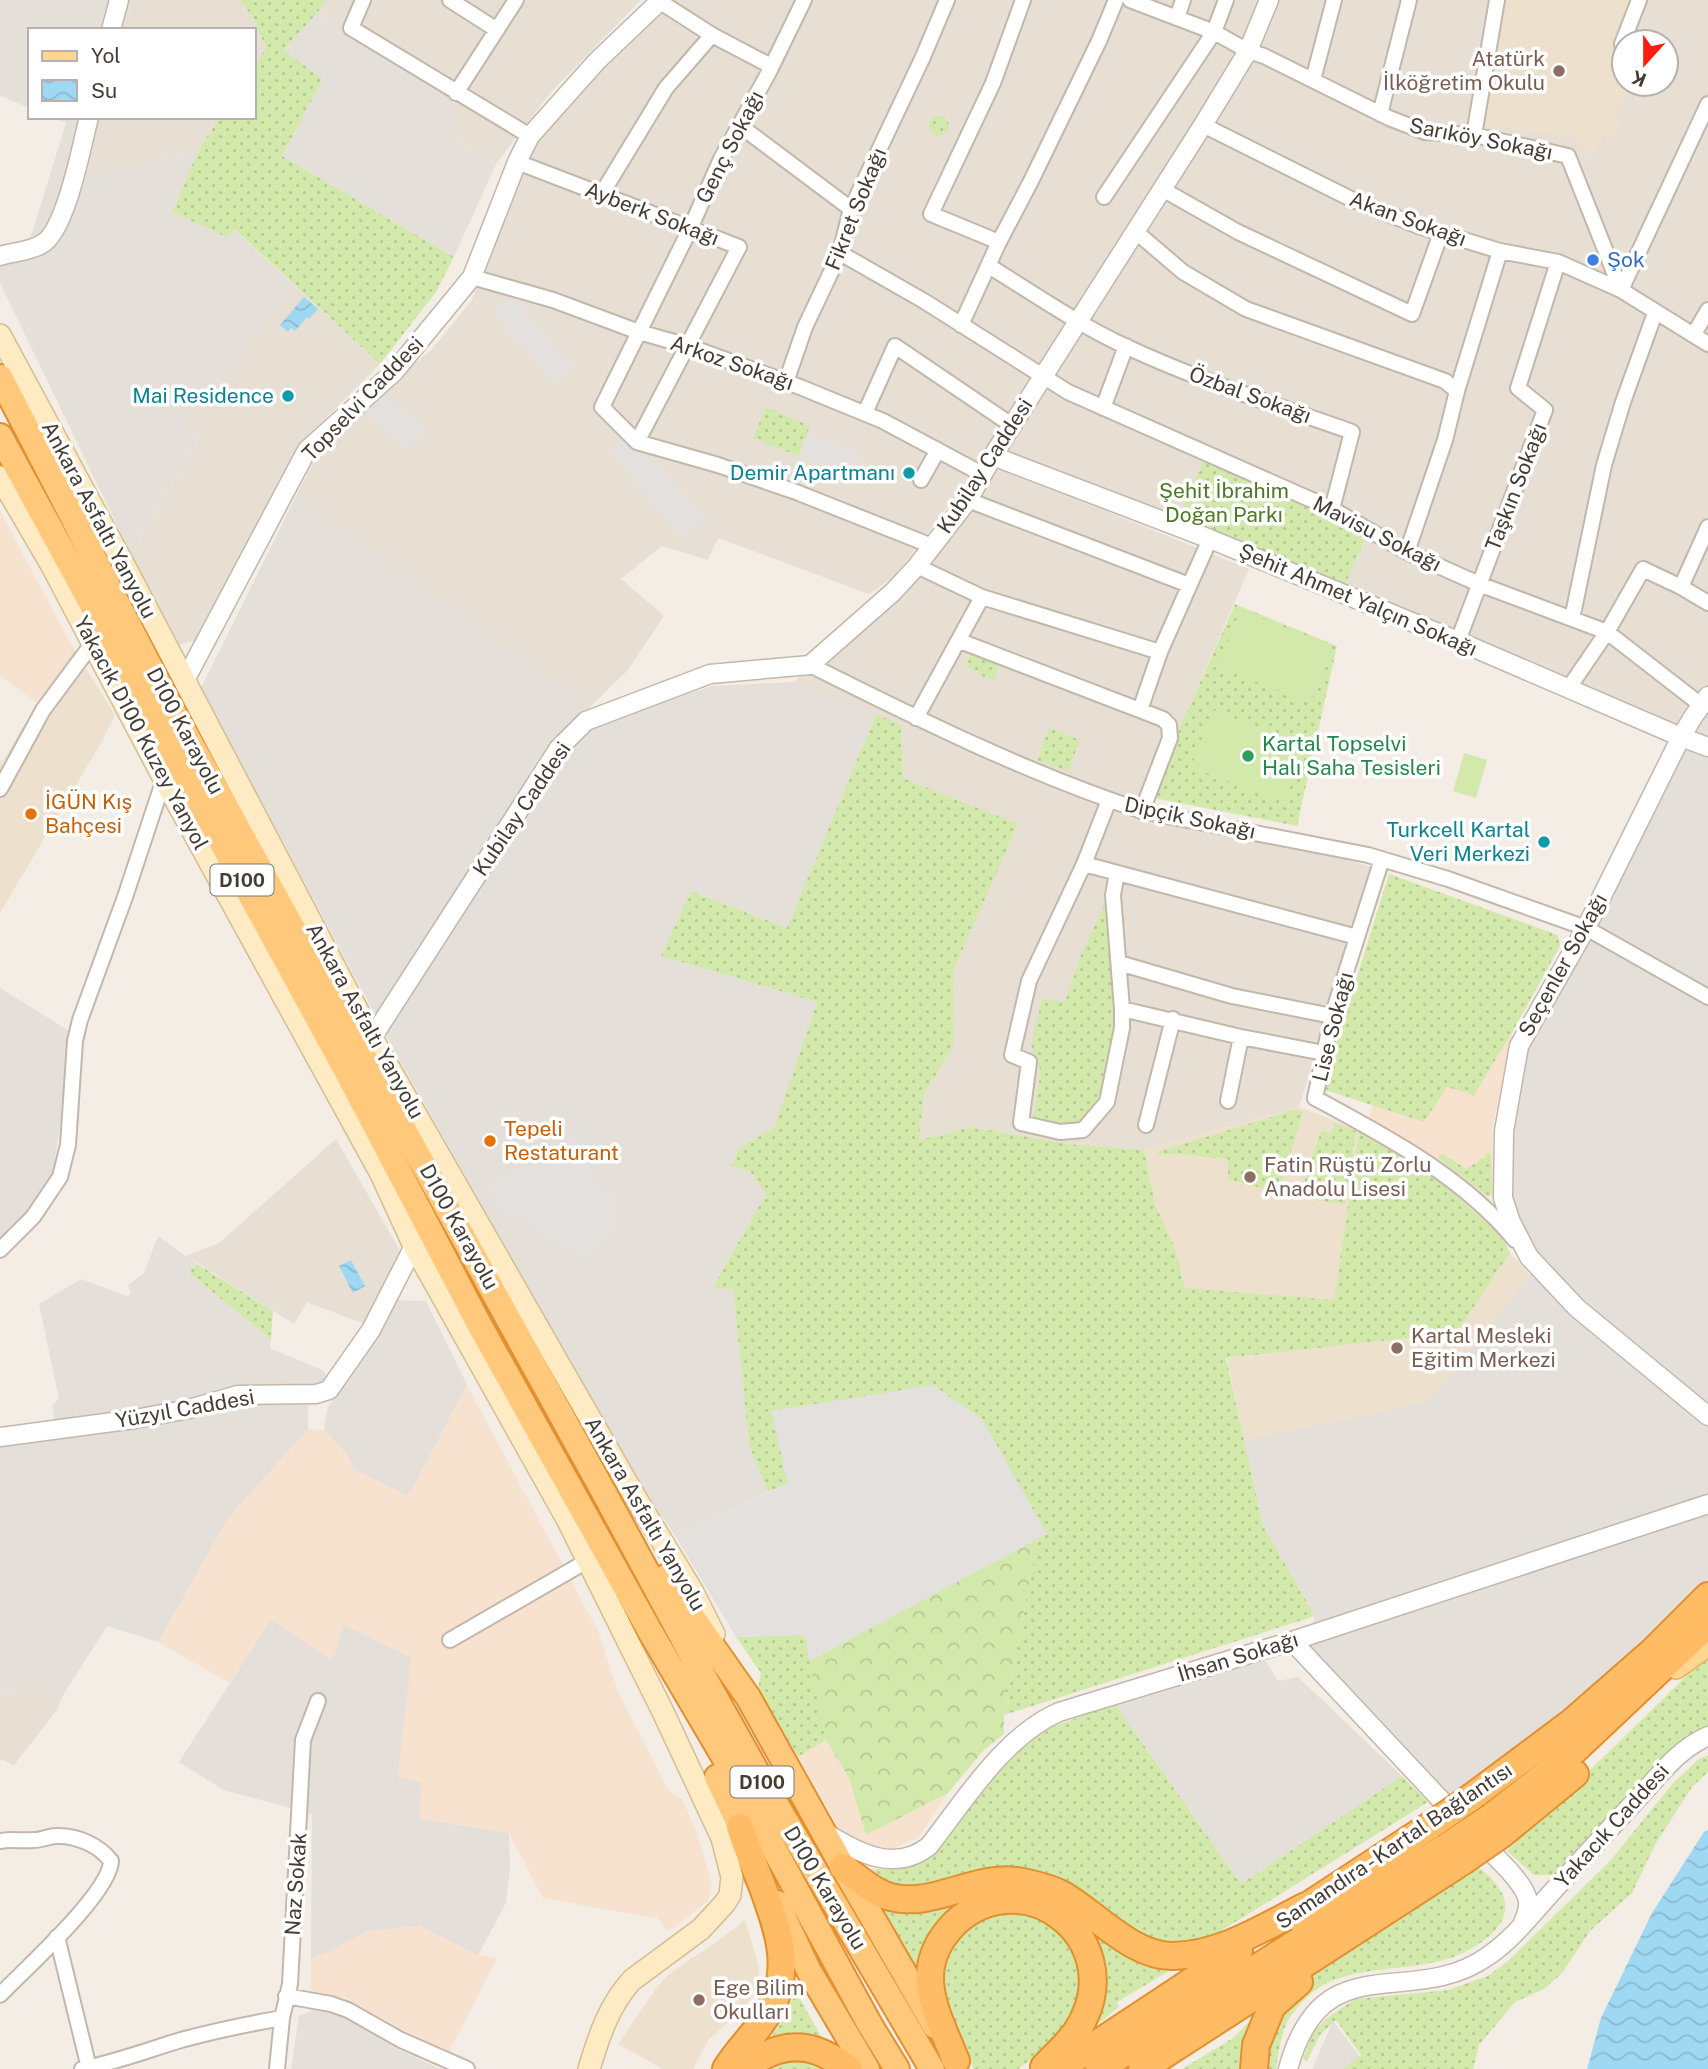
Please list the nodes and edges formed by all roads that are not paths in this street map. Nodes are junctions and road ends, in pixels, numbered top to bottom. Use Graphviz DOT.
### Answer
graph roads {
  1 [pos="118,0"];
  2 [pos="362,0"];
  3 [pos="450,0"];
  4 [pos="516,0"];
  5 [pos="804,0"];
  6 [pos="947,0"];
  7 [pos="1023,0"];
  8 [pos="1116,0"];
  9 [pos="1130,0"];
  10 [pos="1184,0"];
  11 [pos="1226,0"];
  12 [pos="1269,0"];
  13 [pos="1334,0"];
  14 [pos="1409,0"];
  15 [pos="1497,0"];
  16 [pos="1639,0"];
  17 [pos="660,1"];
  18 [pos="1177,18"];
  19 [pos="111,28"];
  20 [pos="1628,28"];
  21 [pos="497,30"];
  22 [pos="1214,32"];
  23 [pos="712,35"];
  24 [pos="1248,51"];
  25 [pos="771,66"];
  26 [pos="1313,80"];
  27 [pos="456,93"];
  28 [pos="1708,104"];
  29 [pos="1380,114"];
  30 [pos="89,119"];
  31 [pos="738,125"];
  32 [pos="1203,125"];
  33 [pos="1474,135"];
  34 [pos="530,136"];
  35 [pos="517,162"];
  36 [pos="1163,189"];
  37 [pos="601,195"];
  38 [pos="1104,197"];
  39 [pos="851,209"];
  40 [pos="690,229"];
  41 [pos="1135,231"];
  42 [pos="1441,233"];
  43 [pos="999,242"];
  44 [pos="1500,251"];
  45 [pos="840,253"];
  46 [pos="0,256"];
  47 [pos="1558,262"];
  48 [pos="989,266"];
  49 [pos="472,276"];
  50 [pos="1621,290"];
  51 [pos="1708,310"];
  52 [pos="1655,313"];
  53 [pos="1078,320"];
  54 [pos="961,325"];
  55 [pos="639,332"];
  56 [pos="1694,334"];
  57 [pos="0,335"];
  58 [pos="1708,344"];
  59 [pos="688,346"];
  60 [pos="1125,346"];
  61 [pos="0,377"];
  62 [pos="1043,377"];
  63 [pos="786,382"];
  64 [pos="1457,391"];
  65 [pos="1102,408"];
  66 [pos="864,413"];
  67 [pos="1013,426"];
  68 [pos="0,436"];
  69 [pos="637,442"];
  70 [pos="938,450"];
  71 [pos="993,456"];
  72 [pos="982,474"];
  73 [pos="0,477"];
  74 [pos="921,480"];
  75 [pos="968,499"];
  76 [pos="1332,509"];
  77 [pos="1708,527"];
  78 [pos="1210,539"];
  79 [pos="932,546"];
  80 [pos="1407,552"];
  81 [pos="917,566"];
  82 [pos="1479,584"];
  83 [pos="1189,585"];
  84 [pos="1681,587"];
  85 [pos="982,597"];
  86 [pos="1708,603"];
  87 [pos="1572,619"];
  88 [pos="1608,632"];
  89 [pos="960,641"];
  90 [pos="1458,641"];
  91 [pos="92,644"];
  92 [pos="1160,652"];
  93 [pos="810,665"];
  94 [pos="184,682"];
  95 [pos="1568,690"];
  96 [pos="1704,701"];
  97 [pos="1140,710"];
  98 [pos="916,718"];
  99 [pos="1681,737"];
  100 [pos="1708,747"];
  101 [pos="164,779"];
  102 [pos="0,789"];
  103 [pos="1109,800"];
  104 [pos="1142,811"];
  105 [pos="1382,859"];
  106 [pos="1084,864"];
  107 [pos="1117,873"];
  108 [pos="1586,928"];
  109 [pos="1357,937"];
  110 [pos="1119,963"];
  111 [pos="1708,997"];
  112 [pos="1122,1009"];
  113 [pos="1332,1016"];
  114 [pos="1173,1019"];
  115 [pos="367,1029"];
  116 [pos="1241,1037"];
  117 [pos="1324,1054"];
  118 [pos="1228,1101"];
  119 [pos="401,1123"];
  120 [pos="1146,1125"];
  121 [pos="382,1174"];
  122 [pos="414,1246"];
  123 [pos="0,1250"];
  124 [pos="1529,1257"];
  125 [pos="480,1326"];
  126 [pos="1708,1416"];
  127 [pos="0,1437"];
  128 [pos="602,1489"];
  129 [pos="1708,1504"];
  130 [pos="587,1561"];
  131 [pos="1708,1596"];
  132 [pos="1708,1624"];
  133 [pos="651,1633"];
  134 [pos="450,1640"];
  135 [pos="1293,1641"];
  136 [pos="1708,1644"];
  137 [pos="1641,1690"];
  138 [pos="748,1697"];
  139 [pos="318,1701"];
  140 [pos="1708,1736"];
  141 [pos="740,1827"];
  142 [pos="822,1830"];
  143 [pos="0,1840"];
  144 [pos="1456,1853"];
  145 [pos="843,1867"];
  146 [pos="1513,1877"];
  147 [pos="1565,1878"];
  148 [pos="1306,1906"];
  149 [pos="1523,1924"];
  150 [pos="1352,1934"];
  151 [pos="57,1937"];
  152 [pos="0,1995"];
  153 [pos="286,1996"];
  154 [pos="282,2018"];
  155 [pos="130,2063"];
  156 [pos="950,2066"];
  157 [pos="85,2068"];
  158 [pos="277,2069"];
  159 [pos="467,2069"];
  160 [pos="590,2069"];
  161 [pos="726,2069"];
  162 [pos="745,2069"];
  163 [pos="849,2069"];
  164 [pos="867,2069"];
  165 [pos="897,2069"];
  166 [pos="1042,2069"];
  167 [pos="1059,2069"];
  168 [pos="1099,2069"];
  169 [pos="1142,2069"];
  170 [pos="1254,2069"];
  171 [pos="1288,2069"];
  1 -- 19 [label="street"];
  2 -- 27 [label="street"];
  3 -- 21 [label="street"];
  4 -- 21 [label="street"];
  5 -- 25 [label="street, Genç Sokağı"];
  6 -- 39 [label="street, Fikret Sokağı"];
  7 -- 43 [label="street"];
  8 -- 43 [label="street"];
  9 -- 18 [label="street, Sarıköy Sokağı"];
  10 -- 18 [label="street"];
  11 -- 22 [label="street"];
  12 -- 24 [label="street, Kubilay Caddesi"];
  13 -- 26 [label="street"];
  14 -- 29 [label="street"];
  15 -- 33 [label="street"];
  16 -- 20 [label="street"];
  17 -- 23 [label="street"];
  17 -- 34 [label="street, Topselvi Caddesi"];
  18 -- 22 [label="street, Sarıköy Sokağı"];
  21 -- 27 [label="street"];
  22 -- 24 [label="street, Sarıköy Sokağı"];
  22 -- 38 [label="street"];
  23 -- 25 [label="street"];
  23 -- 37 [label="street"];
  24 -- 26 [label="street, Sarıköy Sokağı"];
  24 -- 32 [label="street, Kubilay Caddesi"];
  25 -- 31 [label="street, Genç Sokağı"];
  26 -- 29 [label="street, Sarıköy Sokağı"];
  27 -- 34 [label="street"];
  28 -- 50 [label="street"];
  29 -- 33 [label="street, Sarıköy Sokağı"];
  30 -- 46 [label="street"];
  31 -- 39 [label="street"];
  31 -- 40 [label="street, Genç Sokağı"];
  32 -- 36 [label="street, Kubilay Caddesi"];
  32 -- 42 [label="street, Akan Sokağı"];
  33 -- 50 [label="street, Sarıköy Sokağı"];
  34 -- 35 [label="street, Topselvi Caddesi"];
  35 -- 37 [label="street, Ayberk Sokağı"];
  35 -- 49 [label="street, Topselvi Caddesi"];
  36 -- 41 [label="street, Kubilay Caddesi"];
  36 -- 42 [label="street"];
  37 -- 40 [label="street, Ayberk Sokağı"];
  39 -- 45 [label="street, Fikret Sokağı"];
  40 -- 55 [label="street, Genç Sokağı"];
  40 -- 59 [label="street, Ayberk Sokağı"];
  41 -- 53 [label="street, Kubilay Caddesi"];
  41 -- 64 [label="street"];
  42 -- 44 [label="street, Akan Sokağı"];
  43 -- 48 [label="street"];
  44 -- 47 [label="street, Akan Sokağı"];
  44 -- 64 [label="street"];
  45 -- 54 [label="street, Mavisu Sokağı"];
  45 -- 63 [label="street, Fikret Sokağı"];
  47 -- 50 [label="street, Akan Sokağı"];
  47 -- 82 [label="street, Taşkın Sokağı"];
  48 -- 53 [label="street, Özbal Sokağı"];
  48 -- 54 [label="street"];
  49 -- 55 [label="street, Arkoz Sokağı"];
  49 -- 94 [label="street, Topselvi Caddesi"];
  50 -- 52 [label="street"];
  51 -- 56 [label="street"];
  52 -- 56 [label="street"];
  52 -- 87 [label="street"];
  53 -- 60 [label="street, Özbal Sokağı"];
  53 -- 62 [label="street, Kubilay Caddesi"];
  54 -- 62 [label="street, Mavisu Sokağı"];
  55 -- 59 [label="street, Arkoz Sokağı"];
  55 -- 69 [label="street, Genç Sokağı"];
  56 -- 58 [label="street"];
  57 -- 94 [label="main road, Ankara Asfaltı Yanyolu"];
  59 -- 63 [label="street, Arkoz Sokağı"];
  59 -- 69 [label="street, Ayberk Sokağı"];
  60 -- 65 [label="street"];
  60 -- 76 [label="street, Özbal Sokağı"];
  61 -- 119 [label="highway, D100 Karayolu / D100"];
  62 -- 65 [label="street, Mavisu Sokağı"];
  62 -- 67 [label="street, Kubilay Caddesi"];
  63 -- 66 [label="street, Arkoz Sokağı"];
  64 -- 80 [label="street"];
  65 -- 76 [label="street, Mavisu Sokağı"];
  66 -- 67 [label="street"];
  66 -- 70 [label="street, Arkoz Sokağı"];
  67 -- 71 [label="street, Kubilay Caddesi"];
  68 -- 125 [label="highway, D100 Karayolu / D100"];
  69 -- 79 [label="street"];
  70 -- 72 [label="street, Arkoz Sokağı"];
  70 -- 74 [label="street"];
  71 -- 72 [label="street, Kubilay Caddesi"];
  71 -- 78 [label="street, Şehit Ahmet Yalçın Sokağı"];
  72 -- 75 [label="street, Kubilay Caddesi"];
  73 -- 91 [label="main road, Yakacık D100 Kuzey Yanyol"];
  75 -- 79 [label="street, Kubilay Caddesi"];
  75 -- 83 [label="street"];
  76 -- 80 [label="street, Mavisu Sokağı"];
  77 -- 84 [label="street"];
  78 -- 83 [label="street"];
  78 -- 90 [label="street, Şehit Ahmet Yalçın Sokağı"];
  79 -- 81 [label="street, Kubilay Caddesi"];
  80 -- 82 [label="street, Mavisu Sokağı"];
  81 -- 85 [label="street"];
  81 -- 93 [label="street, Kubilay Caddesi"];
  82 -- 87 [label="street, Mavisu Sokağı"];
  82 -- 90 [label="street, Taşkın Sokağı"];
  83 -- 92 [label="street"];
  84 -- 86 [label="street"];
  84 -- 88 [label="street"];
  85 -- 89 [label="street"];
  85 -- 92 [label="street"];
  87 -- 88 [label="street, Mavisu Sokağı"];
  88 -- 95 [label="street"];
  88 -- 96 [label="street, Mavisu Sokağı"];
  89 -- 97 [label="street"];
  89 -- 98 [label="street"];
  90 -- 95 [label="street, Şehit Ahmet Yalçın Sokağı"];
  91 -- 101 [label="main road, Yakacık D100 Kuzey Yanyol"];
  91 -- 102 [label="street"];
  92 -- 97 [label="street"];
  93 -- 98 [label="street, Dipçik Sokağı"];
  93 -- 115 [label="street, Kubilay Caddesi"];
  94 -- 115 [label="main road, Ankara Asfaltı Yanyolu"];
  95 -- 99 [label="street, Şehit Ahmet Yalçın Sokağı"];
  96 -- 99 [label="street, Seçenler Sokağı"];
  97 -- 104 [label="street"];
  98 -- 103 [label="street, Dipçik Sokağı"];
  99 -- 100 [label="street, Şehit Ahmet Yalçın Sokağı"];
  99 -- 108 [label="street, Seçenler Sokağı"];
  101 -- 121 [label="main road, Yakacık D100 Kuzey Yanyol"];
  101 -- 123 [label="street"];
  103 -- 104 [label="street, Dipçik Sokağı"];
  103 -- 106 [label="street"];
  104 -- 105 [label="street, Dipçik Sokağı"];
  105 -- 108 [label="street, Dipçik Sokağı"];
  105 -- 109 [label="street, Lise Sokağı"];
  106 -- 107 [label="street"];
  106 -- 112 [label="street"];
  107 -- 109 [label="street"];
  107 -- 110 [label="street"];
  108 -- 111 [label="street, Dipçik Sokağı"];
  108 -- 124 [label="street, Seçenler Sokağı"];
  109 -- 113 [label="street, Lise Sokağı"];
  110 -- 112 [label="street"];
  110 -- 113 [label="street"];
  112 -- 114 [label="street"];
  113 -- 117 [label="street, Lise Sokağı"];
  114 -- 116 [label="street"];
  114 -- 120 [label="street"];
  115 -- 119 [label="highway"];
  115 -- 138 [label="main road, Ankara Asfaltı Yanyolu"];
  116 -- 117 [label="street"];
  116 -- 118 [label="street"];
  117 -- 124 [label="street, Lise Sokağı"];
  119 -- 128 [label="highway, D100 Karayolu / D100"];
  121 -- 122 [label="main road"];
  121 -- 125 [label="highway, D100"];
  122 -- 127 [label="street, Yüzyıl Caddesi"];
  122 -- 130 [label="main road"];
  124 -- 126 [label="street, Seçenler Sokağı"];
  125 -- 133 [label="highway, D100 Karayolu / D100"];
  128 -- 138 [label="highway"];
  128 -- 156 [label="highway, D100 Karayolu / D100"];
  129 -- 135 [label="street, İhsan Sokağı"];
  130 -- 134 [label="street"];
  130 -- 160 [label="main road"];
  131 -- 148 [label="highway, Samandıra - Kartal Bağlantısı, bridge"];
  132 -- 137 [label="highway"];
  133 -- 141 [label="highway"];
  133 -- 165 [label="highway, D100 Karayolu / D100"];
  135 -- 142 [label="street, İhsan Sokağı"];
  135 -- 146 [label="street"];
  136 -- 137 [label="main road"];
  137 -- 144 [label="highway, bridge"];
  138 -- 142 [label="highway"];
  139 -- 153 [label="street, Naz Sokak"];
  140 -- 147 [label="street, Yakacık Caddesi"];
  141 -- 161 [label="highway"];
  141 -- 164 [label="highway"];
  142 -- 145 [label="highway"];
  143 -- 151 [label="street"];
  144 -- 150 [label="highway"];
  144 -- 168 [label="highway, Samandıra - Kartal Bağlantısı"];
  145 -- 148 [label="highway"];
  145 -- 156 [label="highway"];
  146 -- 147 [label="street"];
  146 -- 149 [label="street"];
  147 -- 149 [label="street, Yakacık Caddesi"];
  148 -- 167 [label="highway, Samandıra - Kartal Bağlantısı"];
  149 -- 171 [label="street, Yakacık Caddesi"];
  150 -- 169 [label="highway"];
  150 -- 170 [label="highway"];
  151 -- 152 [label="street"];
  151 -- 157 [label="street"];
  153 -- 154 [label="street, Naz Sokak"];
  153 -- 159 [label="street"];
  154 -- 155 [label="street"];
  154 -- 158 [label="street, Naz Sokak"];
  155 -- 157 [label="street"];
  156 -- 166 [label="highway"];
  162 -- 163 [label="highway"];
}
